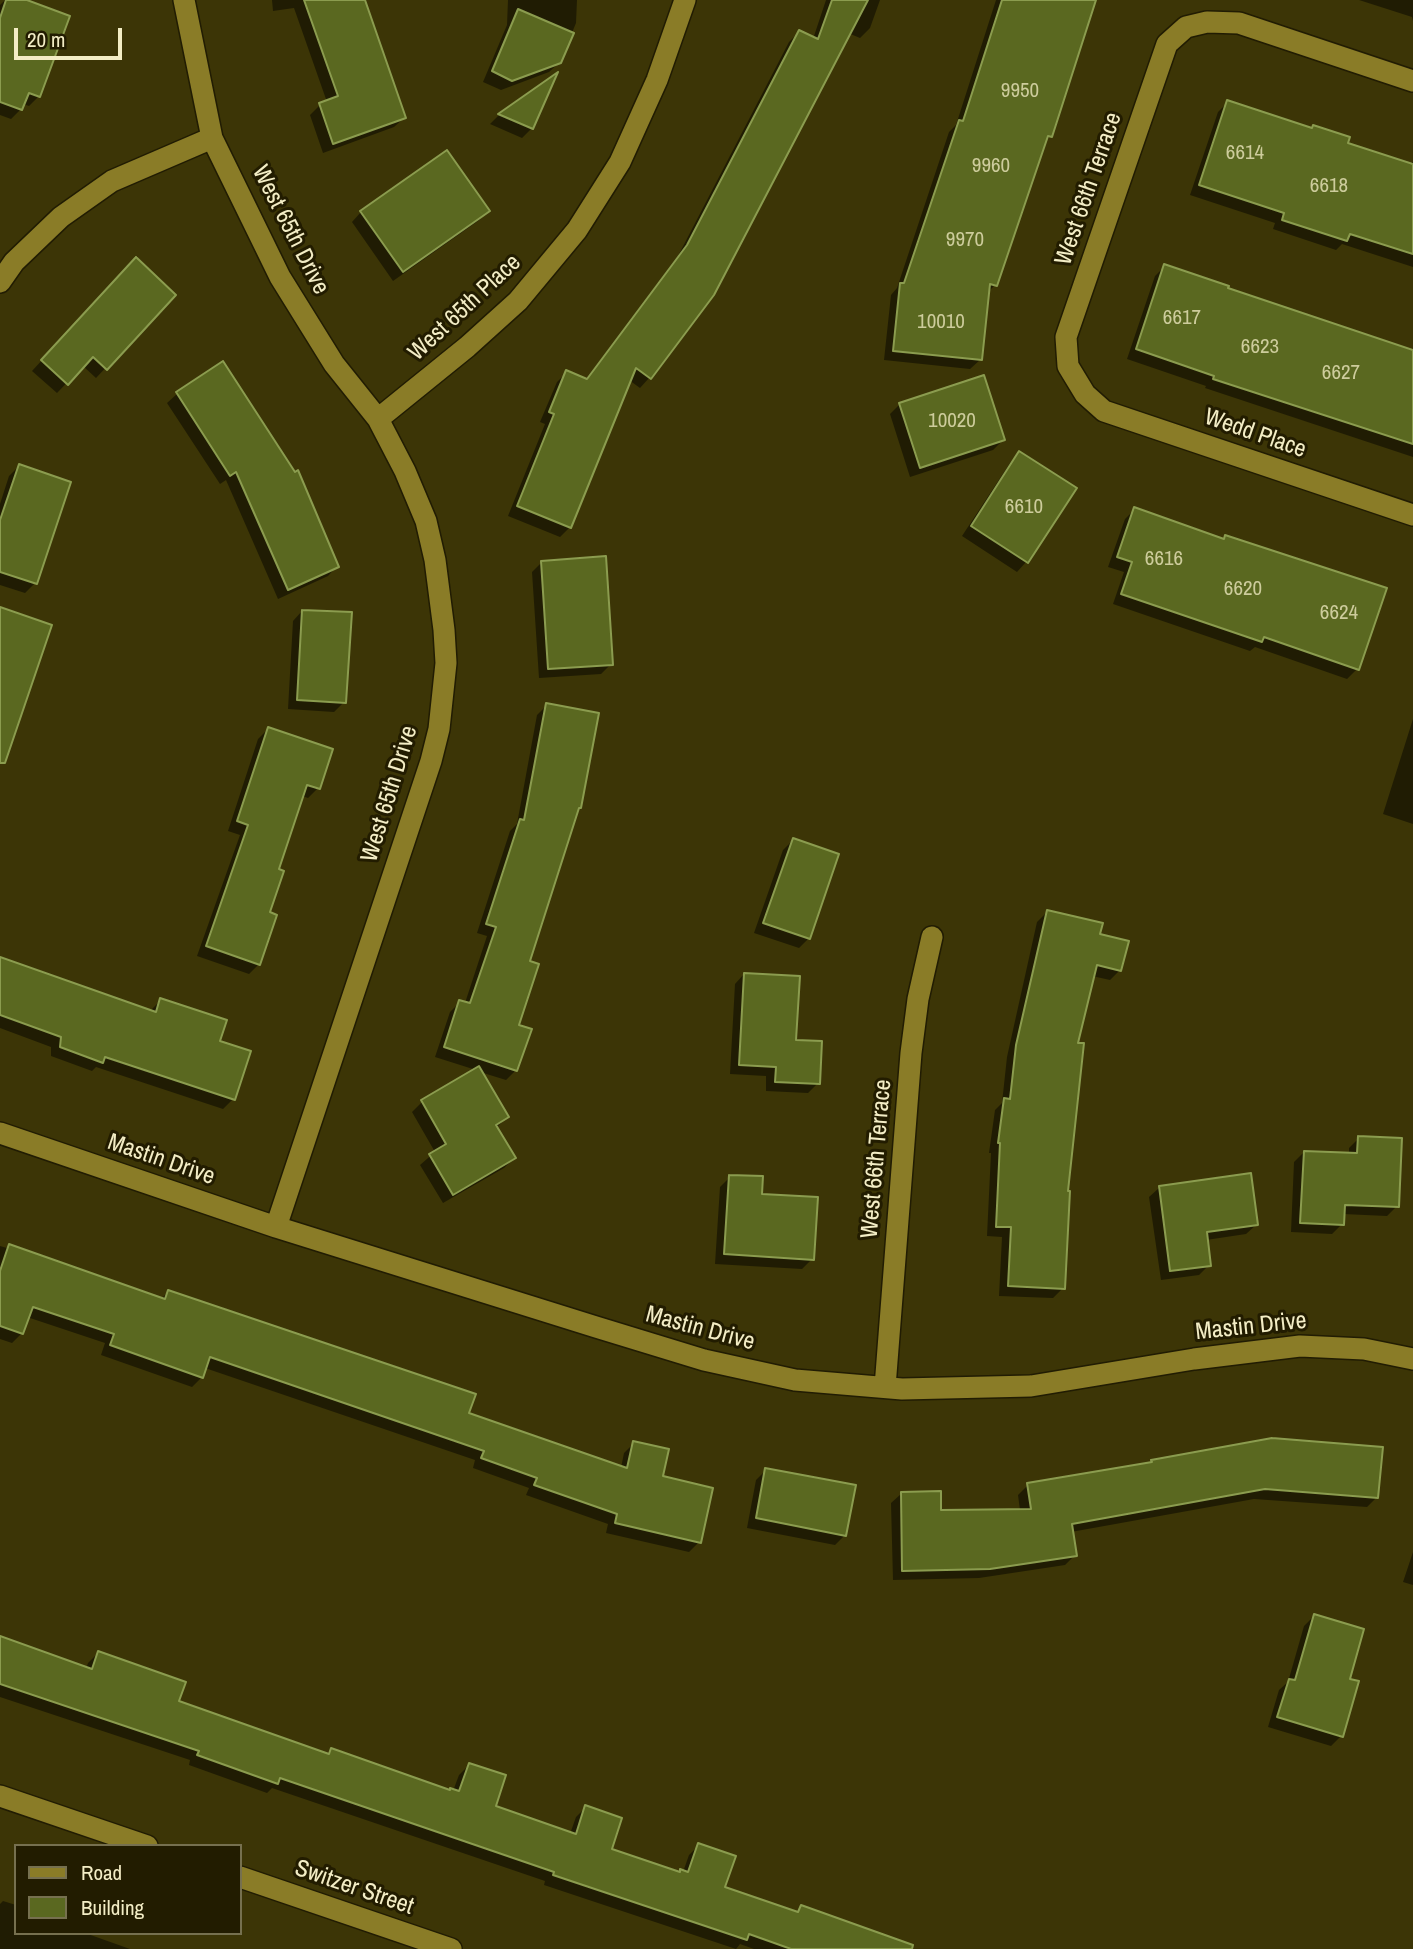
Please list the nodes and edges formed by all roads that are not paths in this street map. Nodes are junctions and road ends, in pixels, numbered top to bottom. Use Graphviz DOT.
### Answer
graph roads {
  1 [pos="184,0"];
  2 [pos="685,0"];
  3 [pos="1413,81"];
  4 [pos="212,138"];
  5 [pos="0,282"];
  6 [pos="1085,394"];
  7 [pos="378,419"];
  8 [pos="1413,514"];
  9 [pos="932,937"];
  10 [pos="0,1133"];
  11 [pos="276,1227"];
  12 [pos="1413,1359"];
  13 [pos="885,1387"];
  14 [pos="0,1796"];
  15 [pos="141,1844"];
  16 [pos="242,1878"];
  17 [pos="451,1949"];
  1 -- 4 [label="street, West 65th Drive"];
  2 -- 7 [label="street, West 65th Place"];
  3 -- 6 [label="street, West 66th Terrace"];
  4 -- 5 [label="street"];
  4 -- 7 [label="street, West 65th Drive"];
  6 -- 8 [label="street, Wedd Place"];
  7 -- 11 [label="street, West 65th Drive"];
  9 -- 13 [label="street, West 66th Terrace"];
  10 -- 11 [label="street, Mastin Drive"];
  11 -- 13 [label="street, Mastin Drive"];
  12 -- 13 [label="street, Mastin Drive"];
  14 -- 15 [label="street"];
  16 -- 17 [label="street, Switzer Street"];
}
